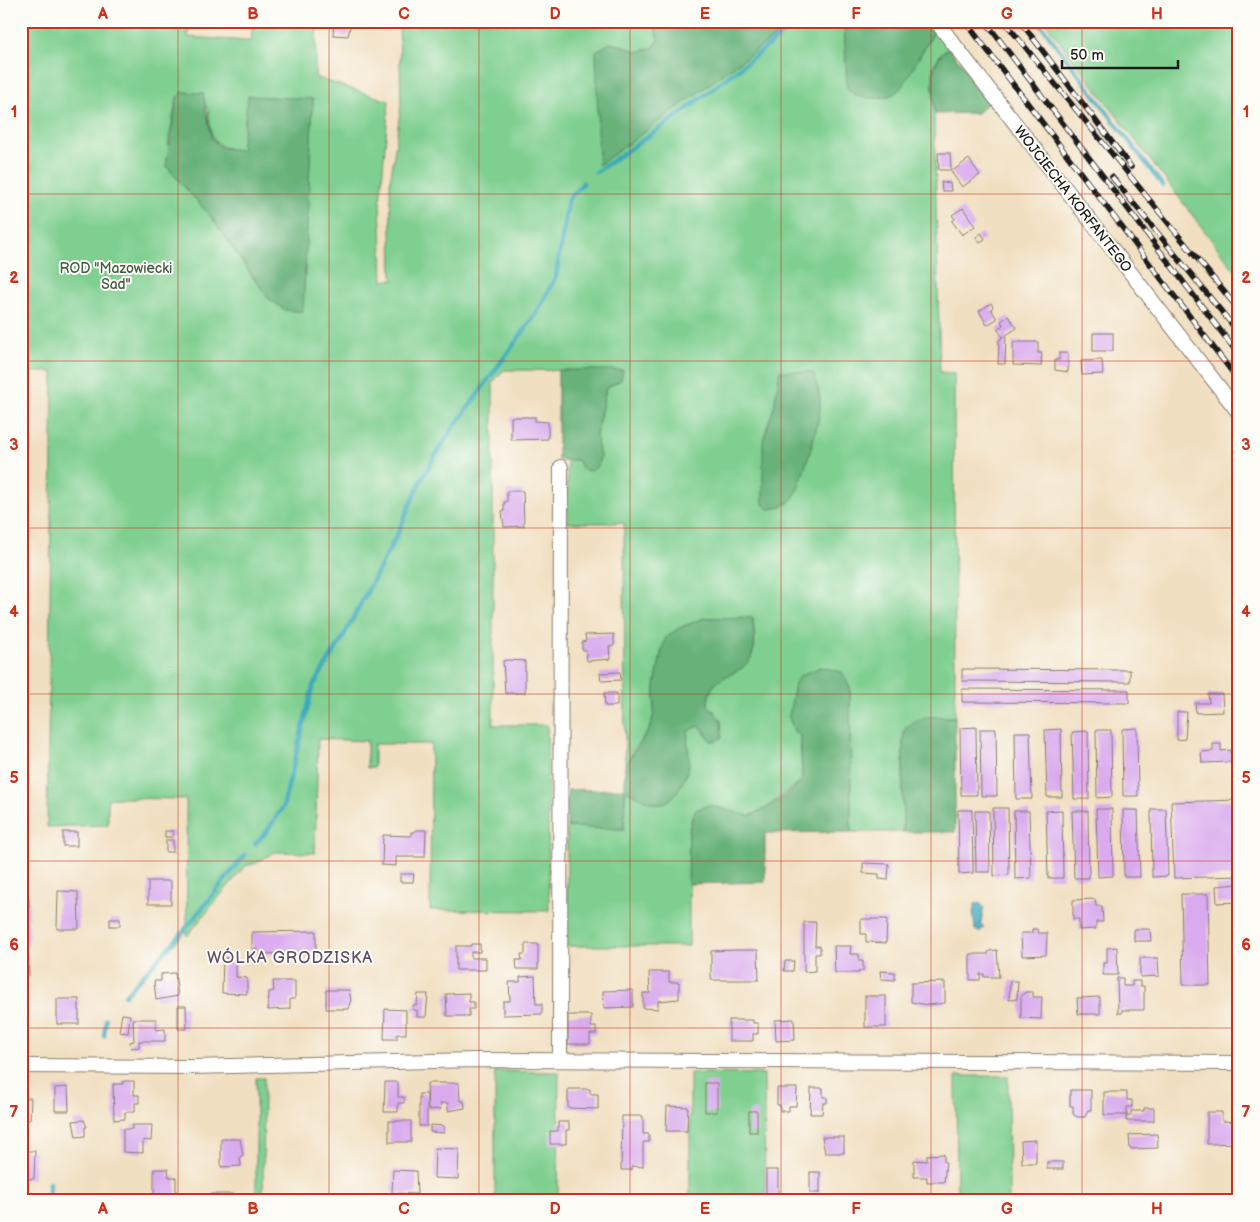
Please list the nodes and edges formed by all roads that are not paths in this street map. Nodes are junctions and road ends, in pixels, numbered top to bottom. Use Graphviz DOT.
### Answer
graph roads {
  1 [pos="936,21"];
  2 [pos="1239,413"];
  3 [pos="562,467"];
  4 [pos="560,1060"];
  5 [pos="1239,1063"];
  6 [pos="21,1066"];
  1 -- 2 [label="street, WOJCIECHA KORFANTEGO"];
  3 -- 4 [label="street"];
  4 -- 5 [label="street"];
  4 -- 6 [label="street"];
}
